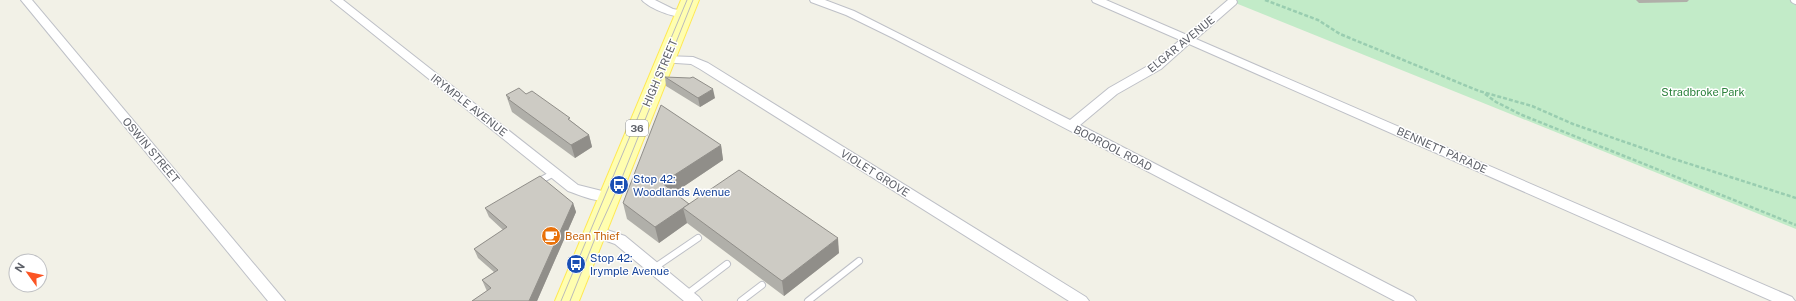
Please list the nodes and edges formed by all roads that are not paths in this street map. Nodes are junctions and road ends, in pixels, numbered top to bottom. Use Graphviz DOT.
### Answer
graph roads {
  1 [pos="26,0"];
  2 [pos="336,0"];
  3 [pos="647,0"];
  4 [pos="815,0"];
  5 [pos="1097,0"];
  6 [pos="1232,2"];
  7 [pos="688,7"];
  8 [pos="1188,40"];
  9 [pos="665,60"];
  10 [pos="1071,126"];
  11 [pos="554,173"];
  12 [pos="527,189"];
  13 [pos="609,197"];
  14 [pos="595,231"];
  15 [pos="698,238"];
  16 [pos="859,260"];
  17 [pos="727,264"];
  18 [pos="654,268"];
  19 [pos="762,286"];
  20 [pos="690,298"];
  21 [pos="277,301"];
  22 [pos="567,301"];
  23 [pos="742,301"];
  24 [pos="808,301"];
  25 [pos="1080,301"];
  26 [pos="1408,301"];
  27 [pos="1787,301"];
  1 -- 21 [label="street, OSWIN STREET"];
  2 -- 11 [label="street, IRYMPLE AVENUE"];
  3 -- 7 [label="street"];
  4 -- 10 [label="street, BOOROOL ROAD"];
  5 -- 8 [label="street, BENNETT PARADE"];
  6 -- 8 [label="street, ELGAR AVENUE"];
  7 -- 9 [label="main road, HIGH STREET / 36"];
  8 -- 10 [label="street, ELGAR AVENUE"];
  8 -- 27 [label="street, BENNETT PARADE"];
  9 -- 13 [label="main road, HIGH STREET / 36"];
  9 -- 25 [label="street, VIOLET GROVE"];
  10 -- 26 [label="street, BOOROOL ROAD"];
  11 -- 12 [label="lane"];
  11 -- 13 [label="street, IRYMPLE AVENUE"];
  13 -- 14 [label="main road, HIGH STREET / 36"];
  14 -- 18 [label="street"];
  14 -- 22 [label="main road, HIGH STREET / 36"];
  15 -- 18 [label="lane"];
  16 -- 24 [label="lane"];
  17 -- 20 [label="lane"];
  18 -- 20 [label="street"];
  19 -- 23 [label="lane"];
}
